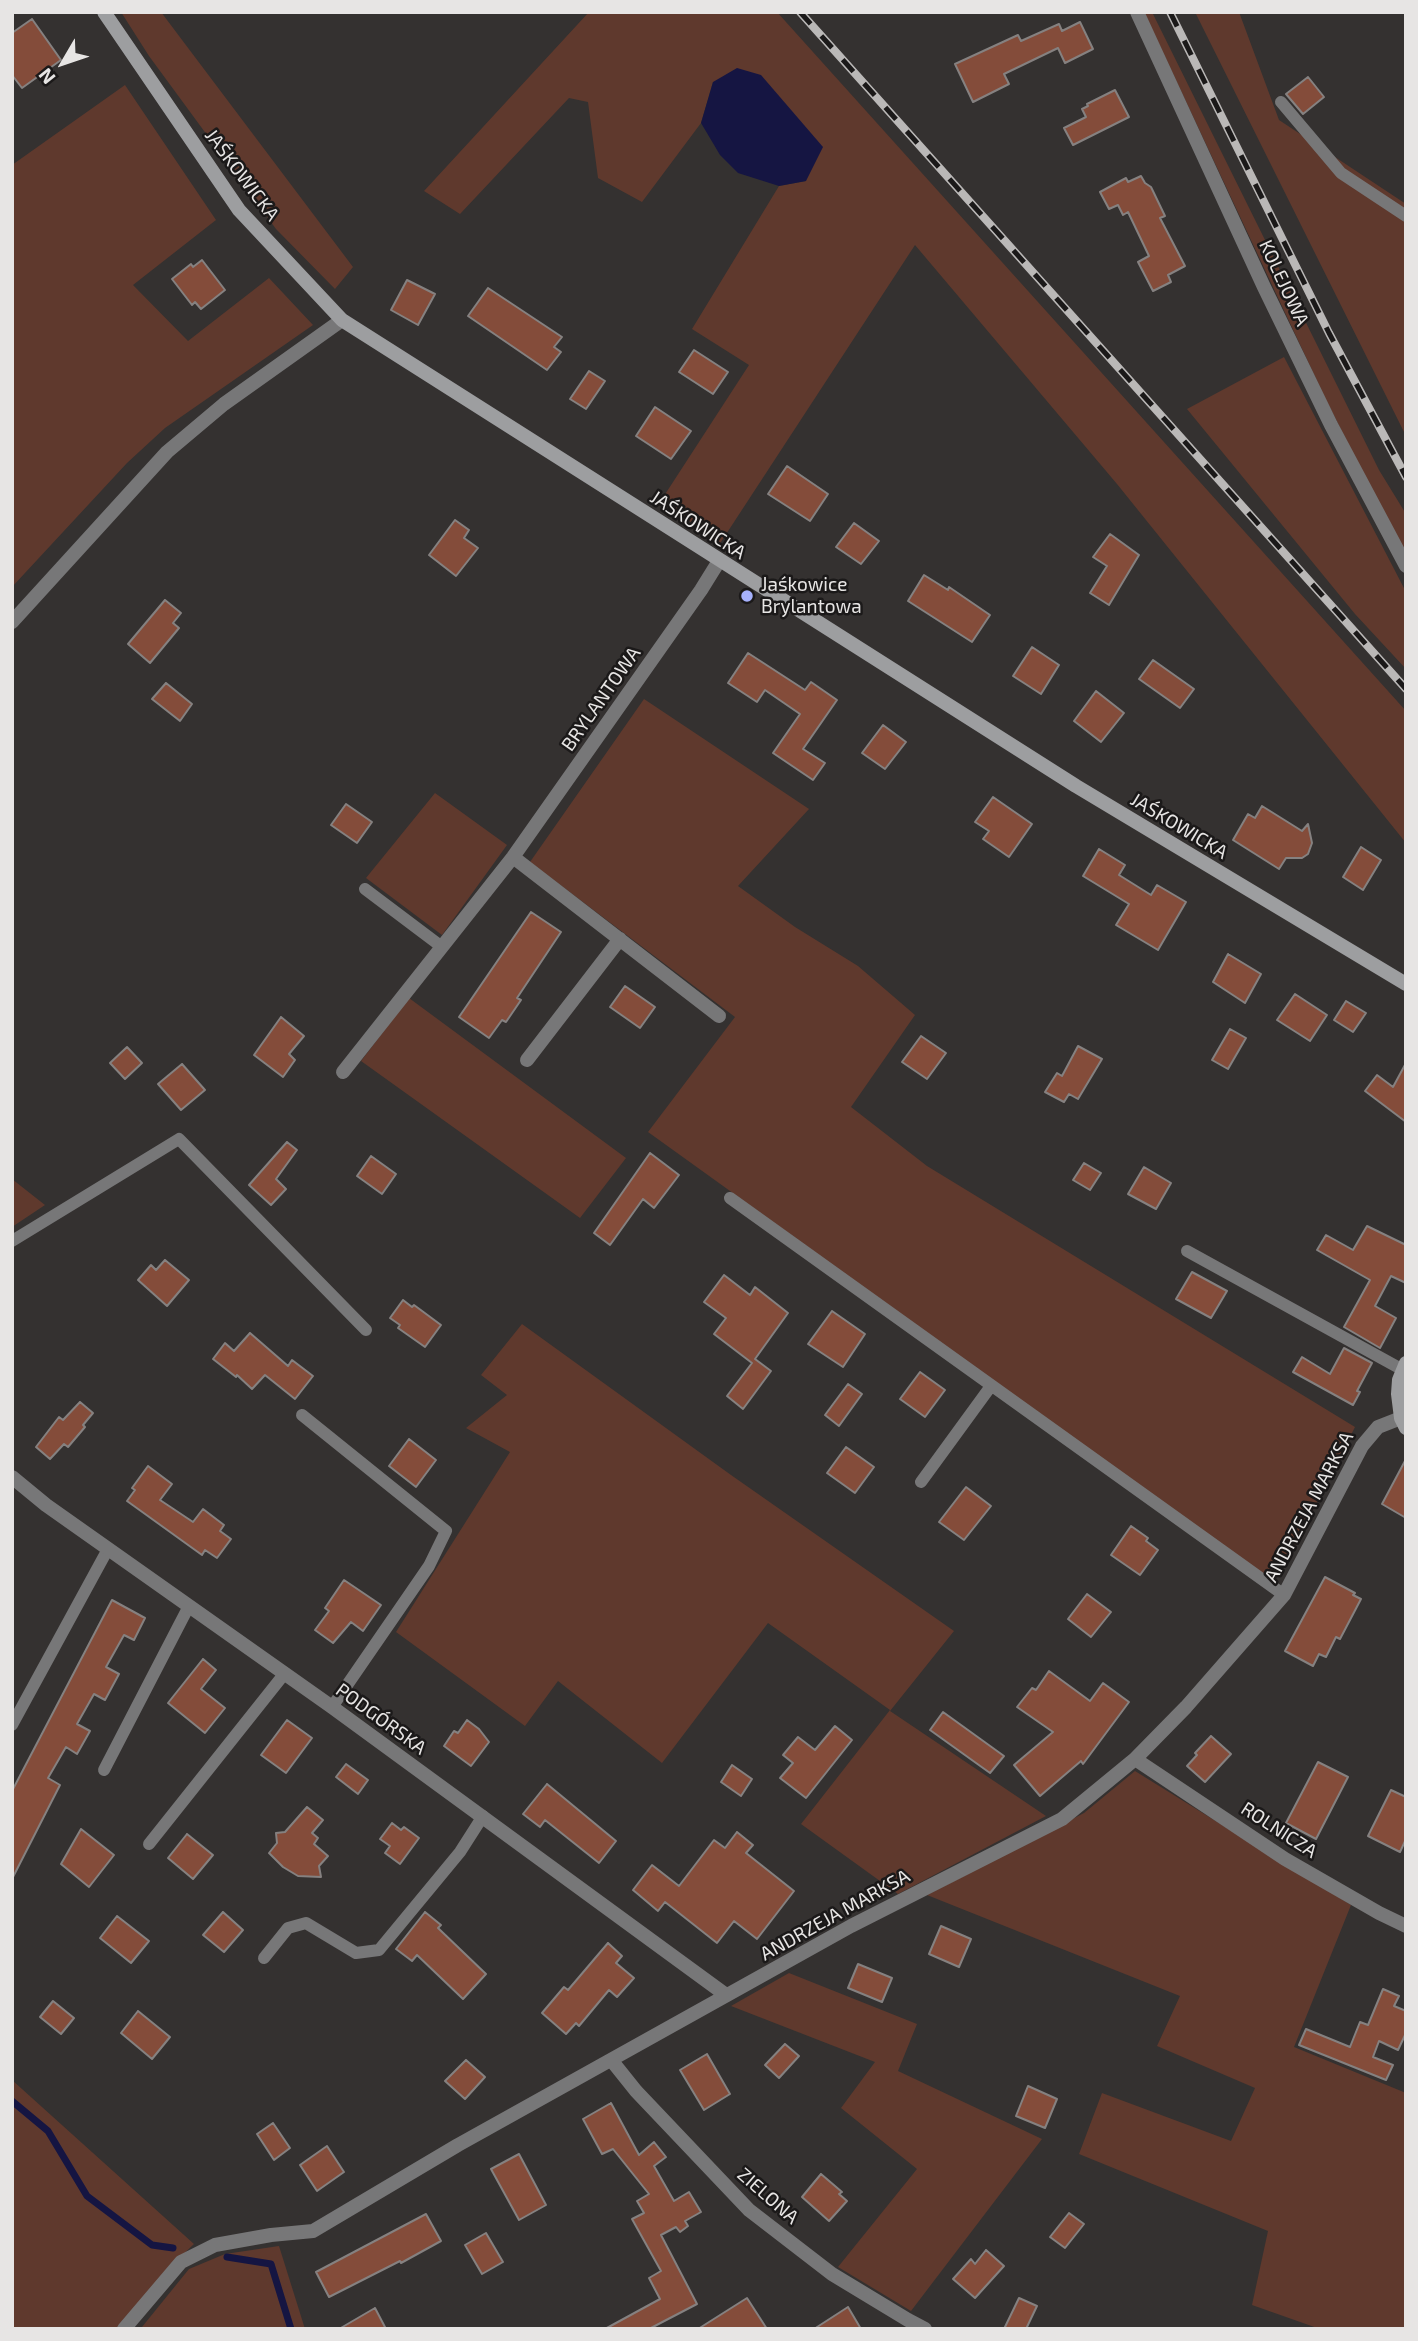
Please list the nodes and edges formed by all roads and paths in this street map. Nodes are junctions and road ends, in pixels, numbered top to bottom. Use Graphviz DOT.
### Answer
graph roads {
  1 [pos="104,12"];
  2 [pos="1137,12"];
  3 [pos="1281,102"];
  4 [pos="1406,216"];
  5 [pos="342,320"];
  6 [pos="719,561"];
  7 [pos="1406,566"];
  8 [pos="12,622"];
  9 [pos="513,857"];
  10 [pos="365,889"];
  11 [pos="620,939"];
  12 [pos="442,947"];
  13 [pos="1406,984"];
  14 [pos="719,1016"];
  15 [pos="527,1060"];
  16 [pos="343,1072"];
  17 [pos="730,1198"];
  18 [pos="12,1241"];
  19 [pos="1188,1251"];
  20 [pos="366,1330"];
  21 [pos="1404,1367"];
  22 [pos="991,1386"];
  23 [pos="302,1415"];
  24 [pos="1403,1423"];
  25 [pos="12,1477"];
  26 [pos="921,1482"];
  27 [pos="108,1549"];
  28 [pos="1284,1595"];
  29 [pos="189,1606"];
  30 [pos="285,1673"];
  31 [pos="332,1707"];
  32 [pos="12,1724"];
  33 [pos="1136,1759"];
  34 [pos="104,1770"];
  35 [pos="483,1816"];
  36 [pos="149,1844"];
  37 [pos="1406,1926"];
  38 [pos="264,1958"];
  39 [pos="726,1995"];
  40 [pos="611,2061"];
  41 [pos="124,2329"];
  42 [pos="925,2329"];
  1 -- 5 [label="street, JAŚKOWICKA"];
  2 -- 7 [label="street, KOLEJOWA"];
  3 -- 4 [label="lane"];
  5 -- 6 [label="street, JAŚKOWICKA"];
  5 -- 8 [label="street"];
  6 -- 9 [label="street, BRYLANTOWA"];
  6 -- 13 [label="street, JAŚKOWICKA"];
  9 -- 11 [label="street"];
  9 -- 12 [label="street, BRYLANTOWA"];
  10 -- 12 [label="lane"];
  11 -- 14 [label="street"];
  11 -- 15 [label="street"];
  12 -- 16 [label="street, BRYLANTOWA"];
  17 -- 22 [label="lane"];
  18 -- 20 [label="lane"];
  19 -- 21 [label="lane"];
  21 -- 24 [label="street, ANDRZEJA MARKSA"];
  22 -- 26 [label="lane"];
  22 -- 28 [label="lane"];
  23 -- 31 [label="lane"];
  24 -- 28 [label="street, ANDRZEJA MARKSA"];
  25 -- 27 [label="street, PODGÓRSKA"];
  27 -- 29 [label="street, PODGÓRSKA"];
  27 -- 32 [label="lane"];
  28 -- 33 [label="street, ANDRZEJA MARKSA"];
  29 -- 30 [label="street, PODGÓRSKA"];
  29 -- 34 [label="lane"];
  30 -- 31 [label="street, PODGÓRSKA"];
  30 -- 36 [label="lane"];
  31 -- 35 [label="street, PODGÓRSKA"];
  33 -- 37 [label="street, ROLNICZA"];
  33 -- 39 [label="street, ANDRZEJA MARKSA"];
  35 -- 38 [label="lane"];
  35 -- 39 [label="street, PODGÓRSKA"];
  39 -- 40 [label="street, ANDRZEJA MARKSA"];
  40 -- 41 [label="street, ANDRZEJA MARKSA"];
  40 -- 42 [label="street, ZIELONA"];
}
